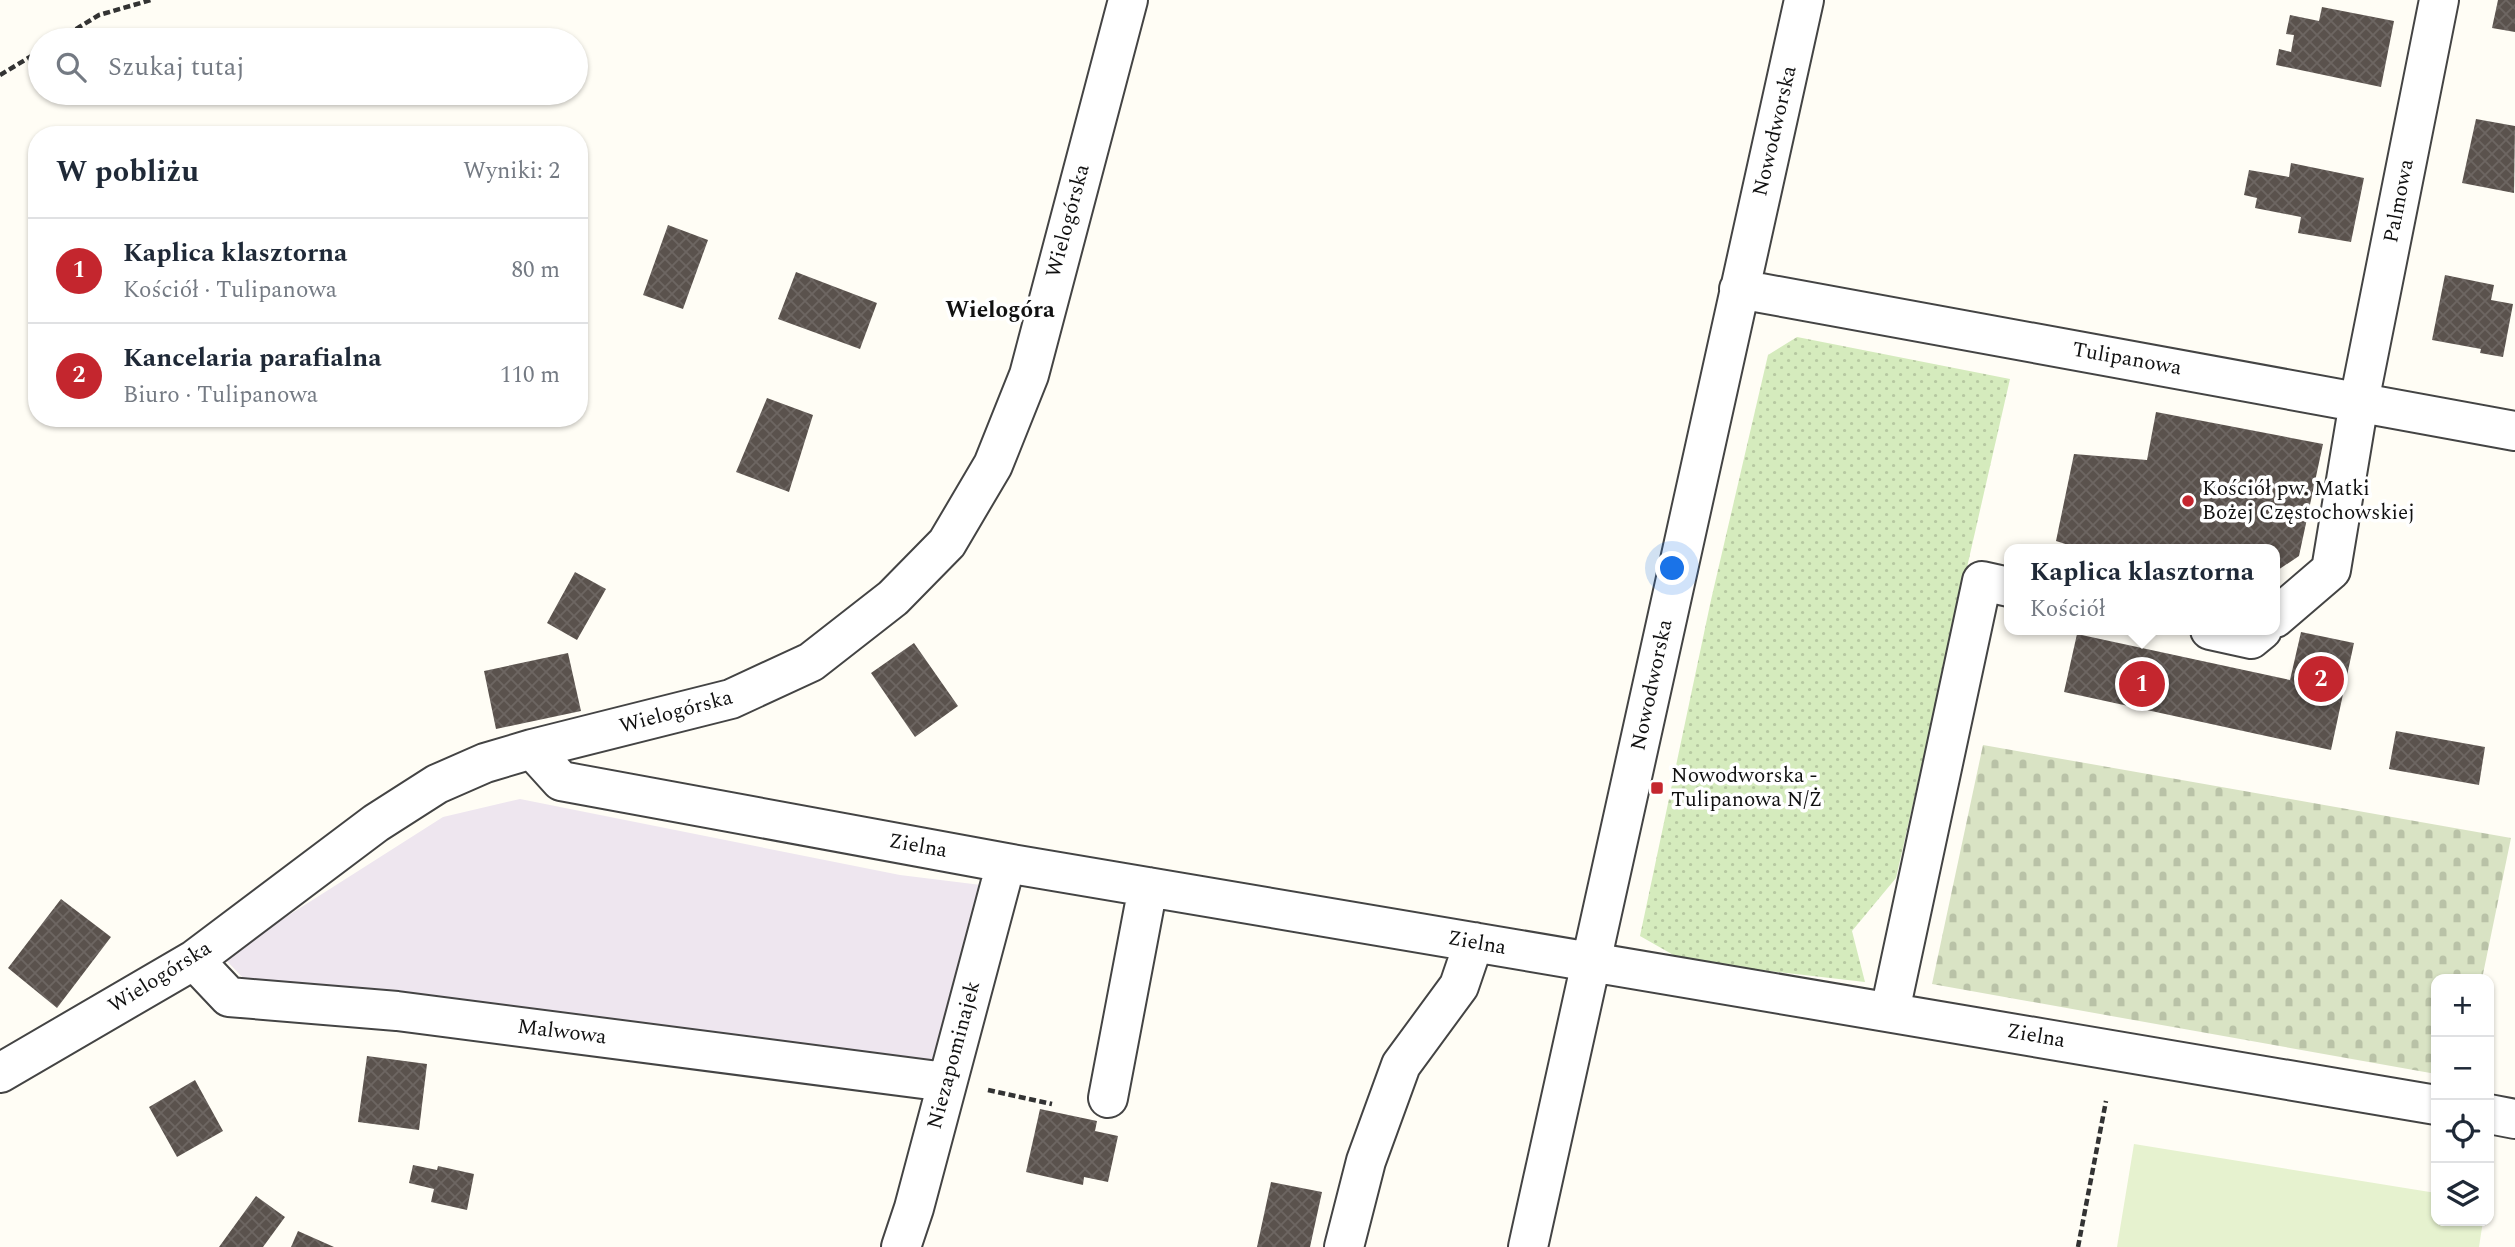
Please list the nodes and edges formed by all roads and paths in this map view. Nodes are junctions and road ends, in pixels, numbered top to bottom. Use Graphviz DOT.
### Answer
graph roads {
  1 [pos="151,0"];
  2 [pos="1128,0"];
  3 [pos="1804,0"];
  4 [pos="2438,0"];
  5 [pos="78,28"];
  6 [pos="28,58"];
  7 [pos="0,75"];
  8 [pos="1739,289"];
  9 [pos="2359,402"];
  10 [pos="2515,431"];
  11 [pos="2004,586"];
  12 [pos="2280,614"];
  13 [pos="2233,635"];
  14 [pos="2256,635"];
  15 [pos="532,749"];
  16 [pos="1006,863"];
  17 [pos="1148,887"];
  18 [pos="1474,942"];
  19 [pos="194,960"];
  20 [pos="1592,962"];
  21 [pos="1890,1011"];
  22 [pos="0,1073"];
  23 [pos="946,1082"];
  24 [pos="1108,1098"];
  25 [pos="2106,1101"];
  26 [pos="1052,1104"];
  27 [pos="2431,1104"];
  28 [pos="2494,1115"];
  29 [pos="2515,1119"];
  30 [pos="901,1247"];
  31 [pos="1344,1247"];
  32 [pos="1528,1247"];
  33 [pos="2078,1247"];
  1 -- 5 [label="path"];
  2 -- 15 [label="street, Wielogórska"];
  3 -- 8 [label="street, Nowodworska"];
  4 -- 9 [label="street, Palmowa"];
  6 -- 7 [label="path"];
  8 -- 9 [label="street, Tulipanowa"];
  8 -- 20 [label="street, Nowodworska"];
  9 -- 10 [label="street, Tulipanowa"];
  9 -- 12 [label="street, Palmowa"];
  11 -- 21 [label="street"];
  13 -- 14 [label="street"];
  15 -- 16 [label="street, Zielna"];
  15 -- 19 [label="street, Wielogórska"];
  16 -- 17 [label="street, Zielna"];
  16 -- 23 [label="street, Niezapominajek"];
  17 -- 18 [label="street, Zielna"];
  17 -- 24 [label="street"];
  18 -- 20 [label="street, Zielna"];
  18 -- 31 [label="street"];
  19 -- 22 [label="street, Wielogórska"];
  19 -- 23 [label="street, Malwowa"];
  20 -- 21 [label="street, Zielna"];
  20 -- 32 [label="street, Nowodworska"];
  21 -- 27 [label="street, Zielna"];
  23 -- 26 [label="path"];
  23 -- 30 [label="street, Niezapominajek"];
  25 -- 33 [label="path"];
  28 -- 29 [label="street"];
}
